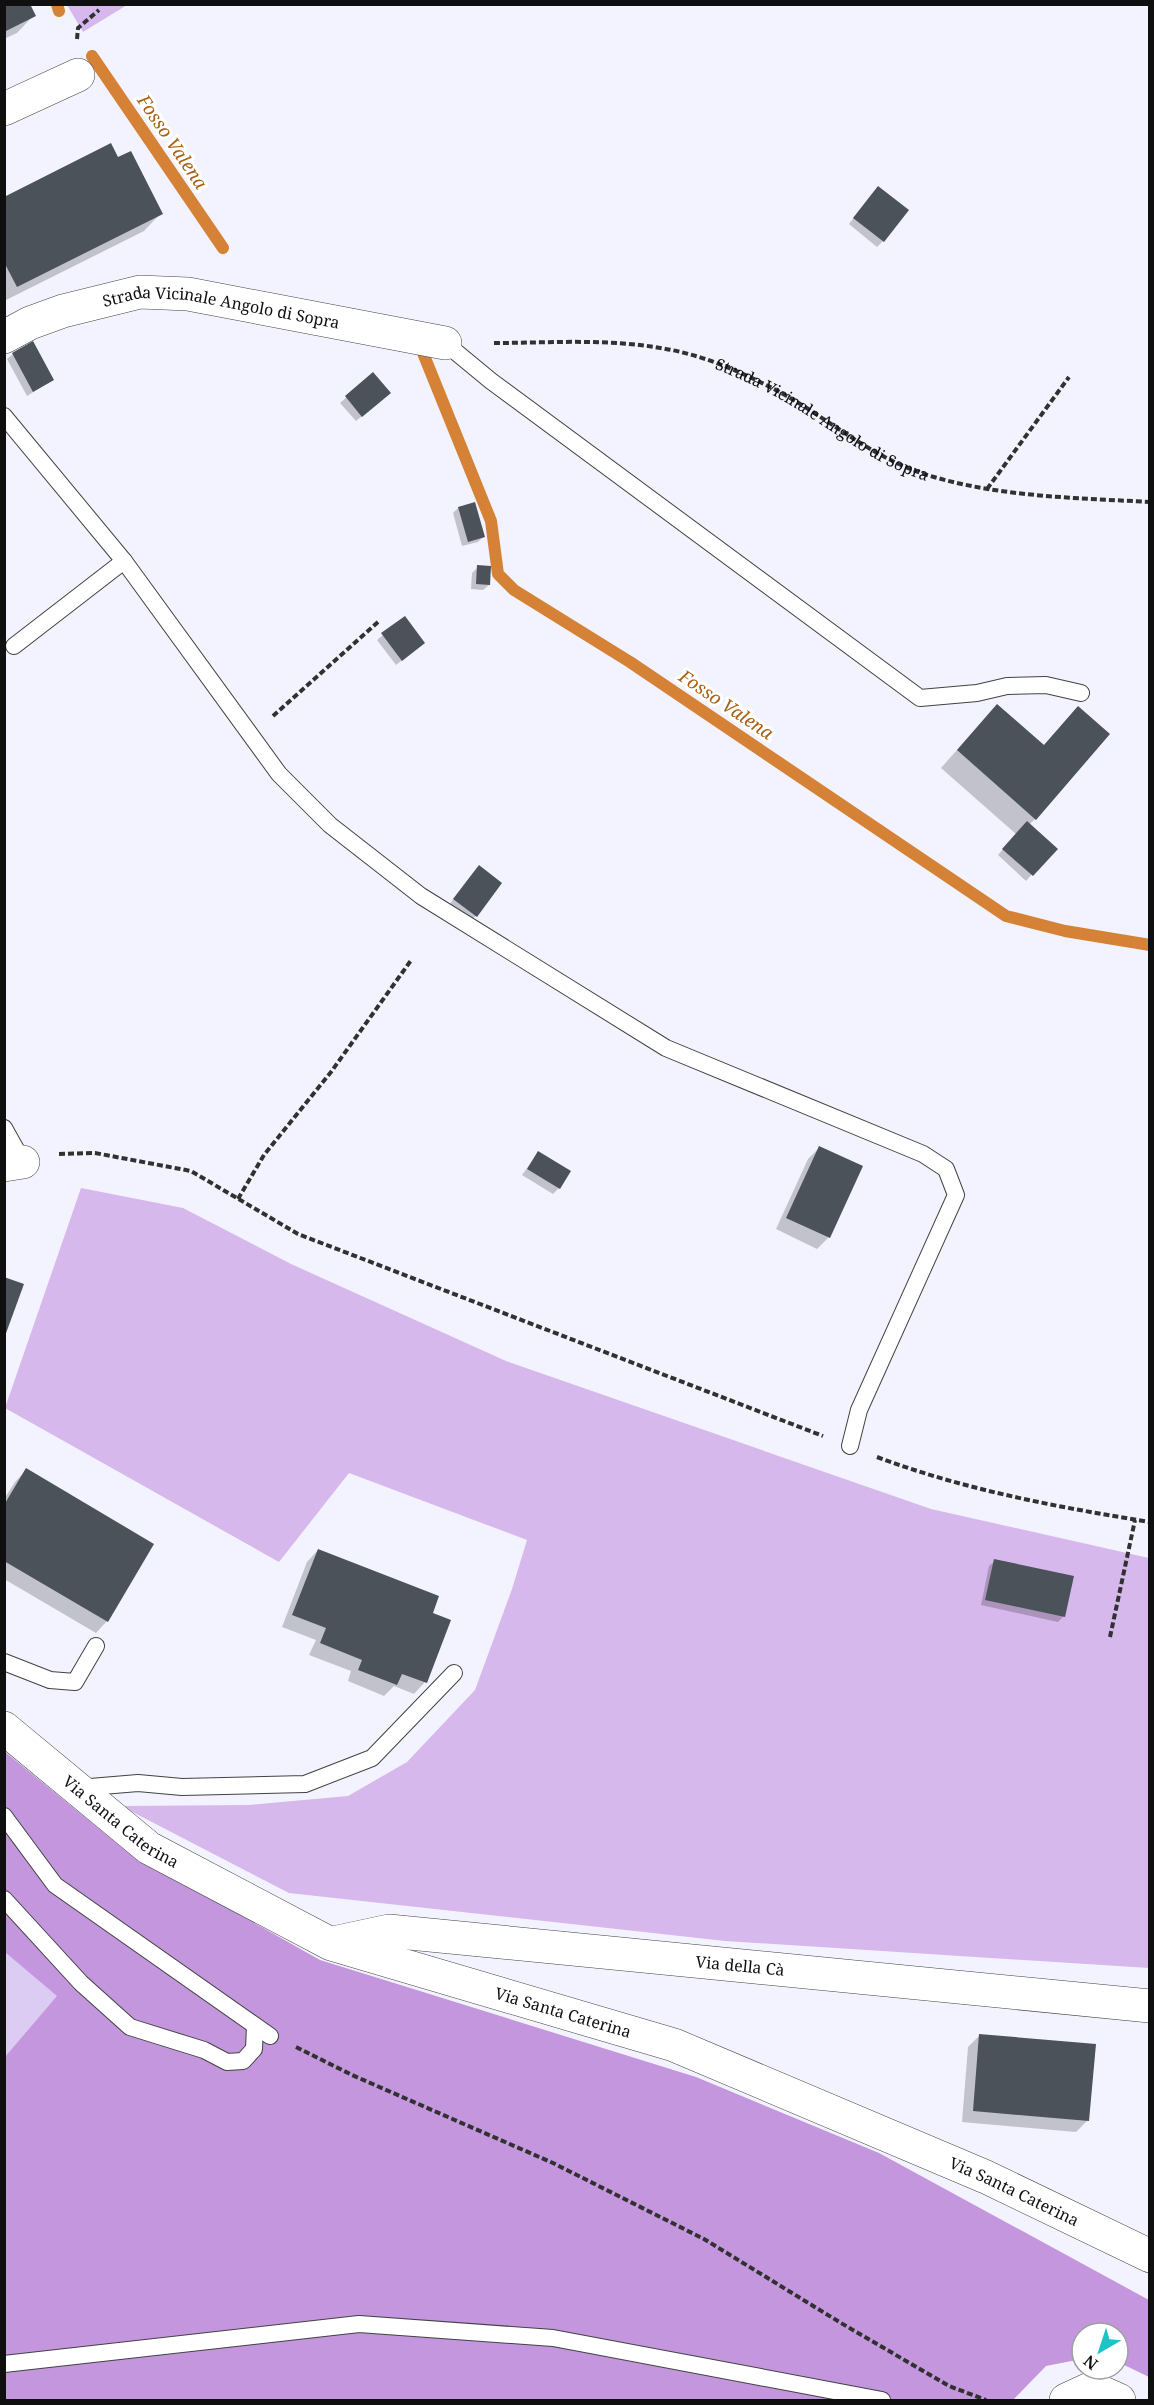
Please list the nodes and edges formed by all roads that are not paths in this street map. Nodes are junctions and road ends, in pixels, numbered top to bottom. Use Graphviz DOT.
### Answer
graph roads {
  1 [pos="78,75"];
  2 [pos="4,109"];
  3 [pos="4,337"];
  4 [pos="445,343"];
  5 [pos="4,416"];
  6 [pos="124,561"];
  7 [pos="14,646"];
  8 [pos="1081,693"];
  9 [pos="4,1128"];
  10 [pos="14,1163"];
  11 [pos="850,1446"];
  12 [pos="96,1646"];
  13 [pos="4,1662"];
  14 [pos="454,1673"];
  15 [pos="4,1728"];
  16 [pos="77,1788"];
  17 [pos="4,1816"];
  18 [pos="4,1899"];
  19 [pos="331,1944"];
  20 [pos="1149,2006"];
  21 [pos="255,2026"];
  22 [pos="270,2037"];
  23 [pos="1149,2256"];
  24 [pos="4,2364"];
  25 [pos="882,2400"];
  26 [pos="1066,2400"];
  27 [pos="1119,2400"];
  1 -- 2 [label="street"];
  3 -- 4 [label="street, Strada Vicinale Angolo di Sopra"];
  4 -- 8 [label="lane"];
  5 -- 6 [label="lane"];
  6 -- 7 [label="lane"];
  6 -- 11 [label="lane"];
  9 -- 10 [label="lane"];
  12 -- 13 [label="lane"];
  14 -- 16 [label="lane"];
  15 -- 16 [label="street, Via Santa Caterina"];
  16 -- 19 [label="street, Via Santa Caterina"];
  17 -- 21 [label="lane"];
  18 -- 21 [label="lane"];
  19 -- 20 [label="street, Via della Cà"];
  19 -- 23 [label="street, Via Santa Caterina"];
  21 -- 22 [label="lane"];
  24 -- 25 [label="lane"];
  26 -- 27 [label="street"];
}
